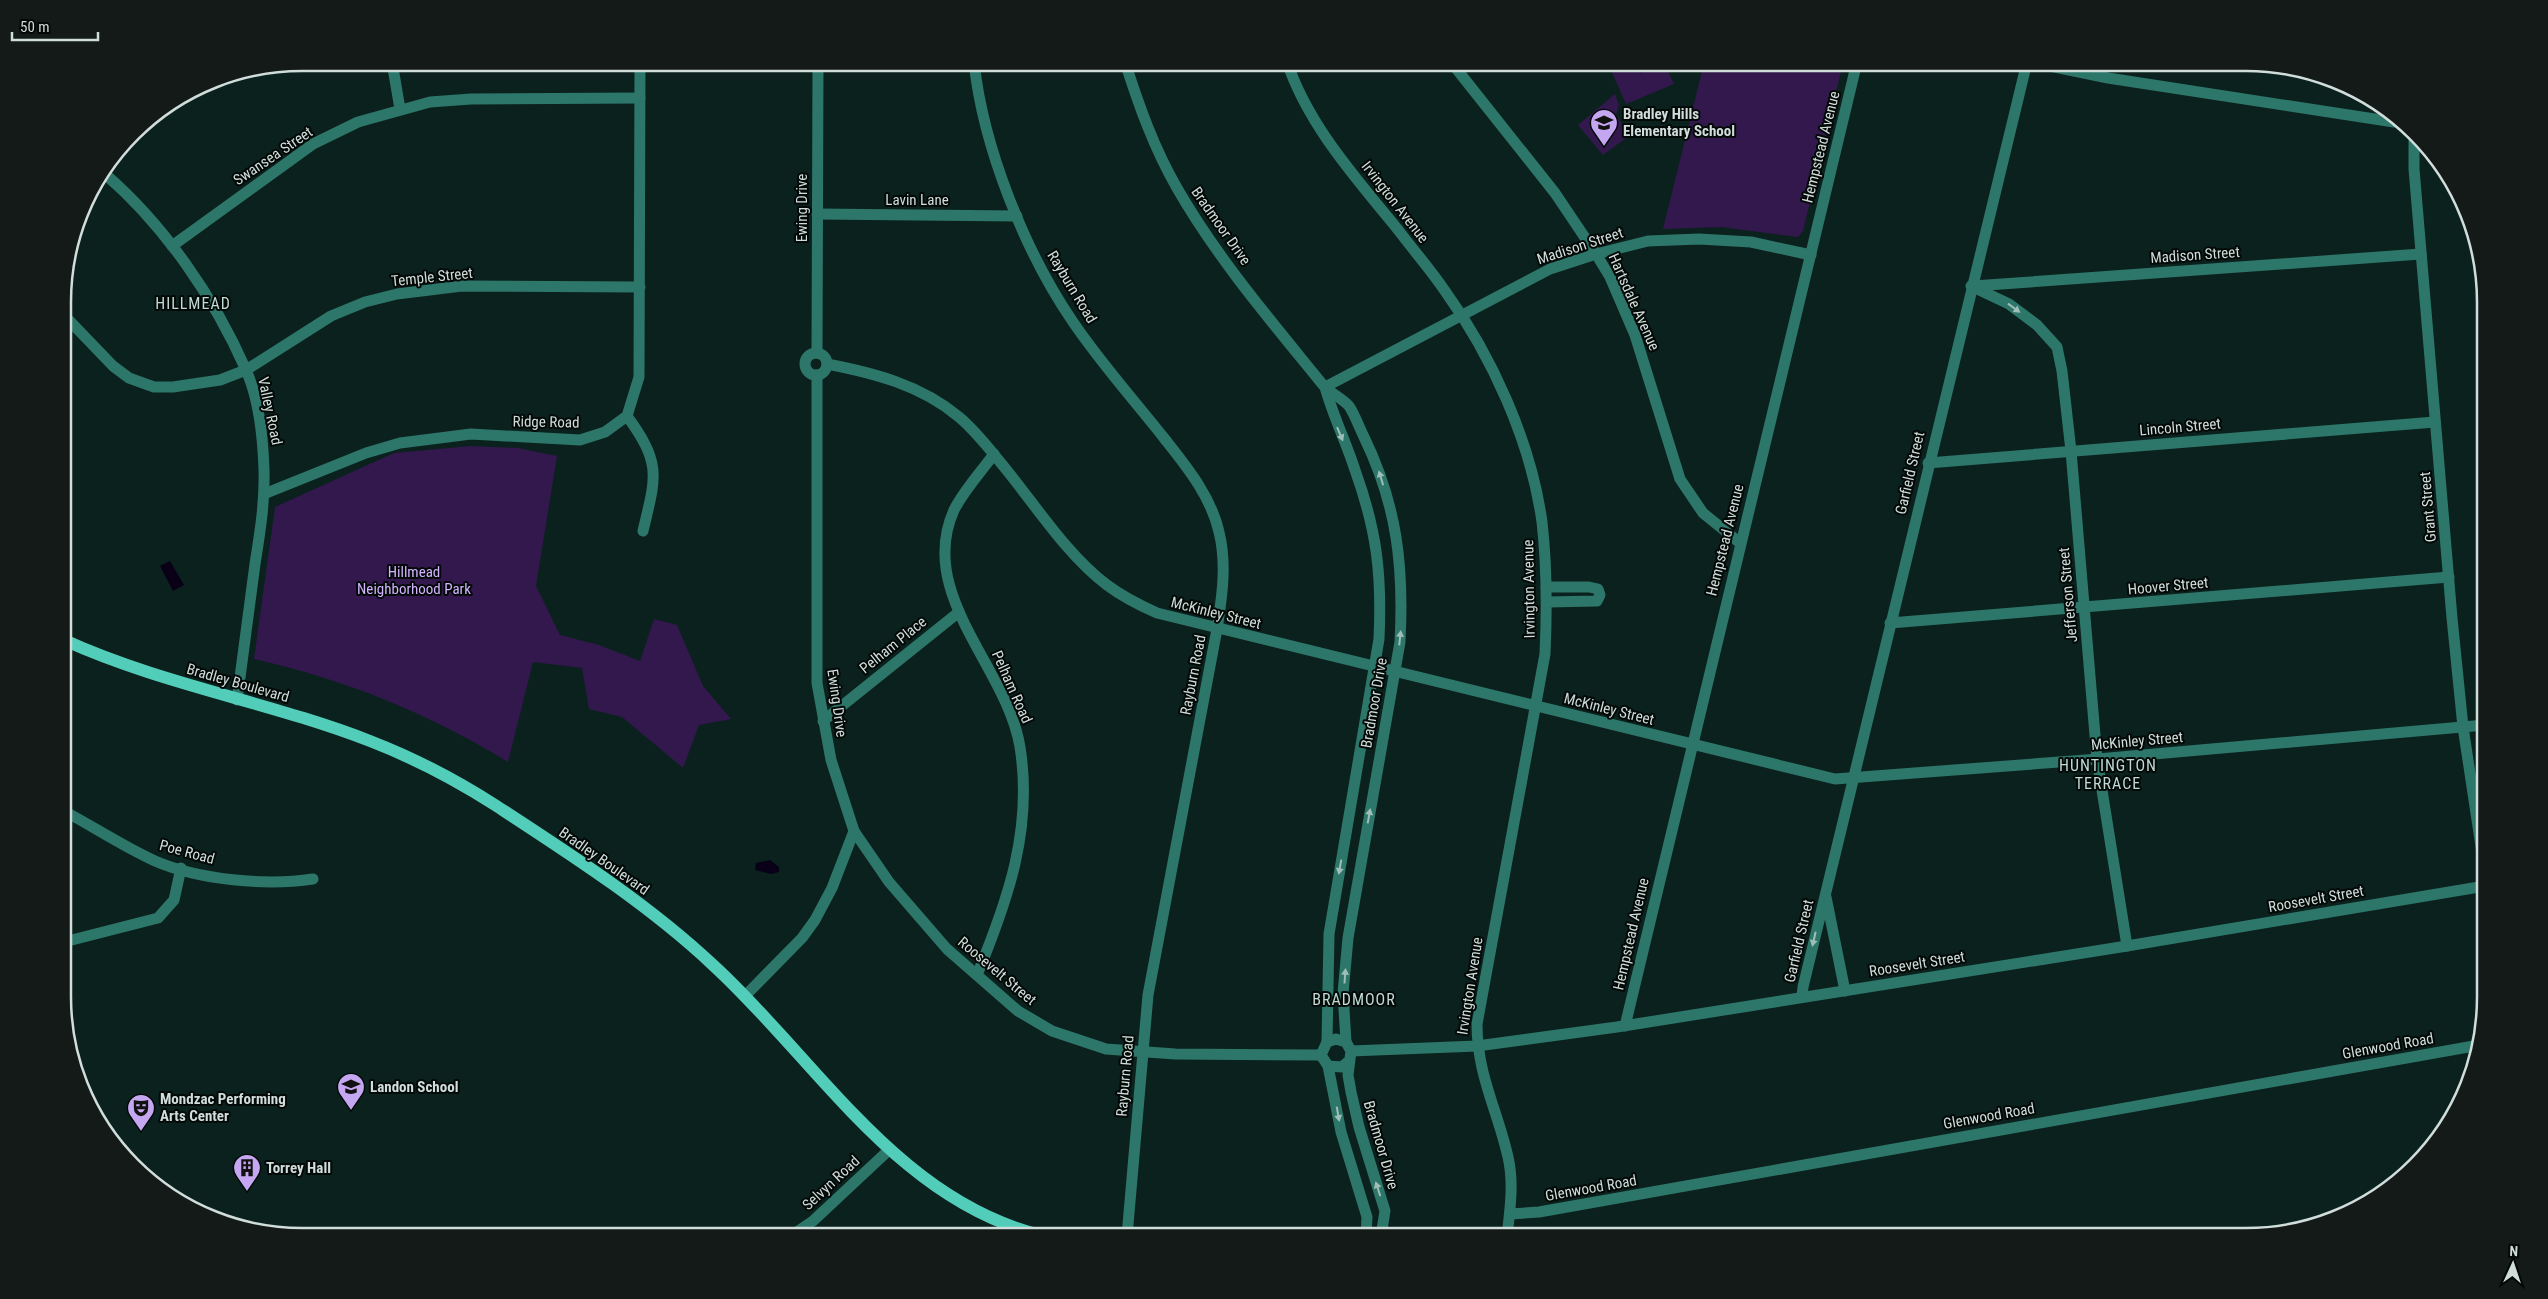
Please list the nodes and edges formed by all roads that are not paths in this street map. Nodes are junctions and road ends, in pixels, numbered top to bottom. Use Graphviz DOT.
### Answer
graph roads {
  1 [pos="394,71"];
  2 [pos="640,71"];
  3 [pos="818,71"];
  4 [pos="976,71"];
  5 [pos="1128,71"];
  6 [pos="1291,71"];
  7 [pos="1458,71"];
  8 [pos="1855,71"];
  9 [pos="2027,71"];
  10 [pos="2073,71"];
  11 [pos="640,98"];
  12 [pos="400,110"];
  13 [pos="2389,121"];
  14 [pos="2414,144"];
  15 [pos="108,177"];
  16 [pos="817,214"];
  17 [pos="1017,216"];
  18 [pos="172,246"];
  19 [pos="1596,254"];
  20 [pos="2420,254"];
  21 [pos="1810,255"];
  22 [pos="1971,286"];
  23 [pos="640,287"];
  24 [pos="1462,316"];
  25 [pos="71,322"];
  26 [pos="817,353"];
  27 [pos="827,364"];
  28 [pos="246,370"];
  29 [pos="816,375"];
  30 [pos="1325,387"];
  31 [pos="626,416"];
  32 [pos="2436,422"];
  33 [pos="2071,451"];
  34 [pos="994,454"];
  35 [pos="1928,463"];
  36 [pos="264,494"];
  37 [pos="643,531"];
  38 [pos="1740,543"];
  39 [pos="2449,577"];
  40 [pos="1546,586"];
  41 [pos="1547,602"];
  42 [pos="2085,608"];
  43 [pos="959,612"];
  44 [pos="1890,623"];
  45 [pos="1217,630"];
  46 [pos="71,643"];
  47 [pos="1374,667"];
  48 [pos="1395,671"];
  49 [pos="237,700"];
  50 [pos="1535,706"];
  51 [pos="823,721"];
  52 [pos="2477,726"];
  53 [pos="2463,727"];
  54 [pos="1692,744"];
  55 [pos="2097,759"];
  56 [pos="1854,778"];
  57 [pos="71,815"];
  58 [pos="2477,820"];
  59 [pos="854,831"];
  60 [pos="180,868"];
  61 [pos="313,879"];
  62 [pos="2477,887"];
  63 [pos="1825,892"];
  64 [pos="71,940"];
  65 [pos="2127,946"];
  66 [pos="977,975"];
  67 [pos="1846,991"];
  68 [pos="745,996"];
  69 [pos="1802,997"];
  70 [pos="1625,1026"];
  71 [pos="1327,1042"];
  72 [pos="1477,1046"];
  73 [pos="2471,1047"];
  74 [pos="1142,1051"];
  75 [pos="1349,1051"];
  76 [pos="1321,1055"];
  77 [pos="1328,1066"];
  78 [pos="890,1149"];
  79 [pos="1510,1214"];
  80 [pos="803,1228"];
  81 [pos="1017,1228"];
  82 [pos="1128,1228"];
  83 [pos="1366,1228"];
  84 [pos="1383,1228"];
  85 [pos="1508,1228"];
  1 -- 12 [label="street"];
  2 -- 11 [label="street"];
  3 -- 16 [label="street, Ewing Drive"];
  4 -- 17 [label="street, Rayburn Road"];
  5 -- 30 [label="street, Bradmoor Drive"];
  6 -- 24 [label="street, Irvington Avenue"];
  7 -- 19 [label="street, Hartsdale Avenue"];
  8 -- 21 [label="street, Hempstead Avenue"];
  9 -- 22 [label="street, Garfield Street"];
  10 -- 13 [label="street"];
  11 -- 12 [label="street, Swansea Street"];
  11 -- 23 [label="street"];
  12 -- 18 [label="street, Swansea Street"];
  14 -- 20 [label="street, Grant Street"];
  15 -- 18 [label="street, Valley Road"];
  16 -- 17 [label="street, Lavin Lane"];
  16 -- 26 [label="street, Ewing Drive"];
  17 -- 45 [label="street, Rayburn Road"];
  18 -- 28 [label="street, Valley Road"];
  19 -- 21 [label="street, Madison Street"];
  19 -- 24 [label="street, Madison Street"];
  19 -- 38 [label="street, Hartsdale Avenue"];
  20 -- 22 [label="street, Madison Street"];
  20 -- 32 [label="street, Grant Street"];
  21 -- 38 [label="street, Hempstead Avenue"];
  22 -- 33 [label="street, Jefferson Street, one-way"];
  22 -- 35 [label="street, Garfield Street"];
  23 -- 28 [label="street, Temple Street"];
  23 -- 31 [label="street"];
  24 -- 30 [label="street, Madison Street"];
  24 -- 40 [label="street, Irvington Avenue"];
  25 -- 28 [label="street, Temple Street"];
  26 -- 27 [label="street"];
  26 -- 29 [label="street"];
  27 -- 29 [label="street"];
  27 -- 34 [label="street, McKinley Street"];
  28 -- 36 [label="street, Valley Road"];
  29 -- 51 [label="street, Ewing Drive"];
  30 -- 47 [label="street, Bradmoor Drive, one-way"];
  48 -- 30 [label="street, Bradmoor Drive, one-way"];
  31 -- 36 [label="street, Ridge Road"];
  31 -- 37 [label="street"];
  32 -- 33 [label="street, Lincoln Street"];
  32 -- 39 [label="street, Grant Street"];
  33 -- 35 [label="street, Lincoln Street"];
  33 -- 42 [label="street, Jefferson Street"];
  34 -- 43 [label="street, Pelham Road"];
  34 -- 45 [label="street, McKinley Street"];
  35 -- 44 [label="street, Garfield Street"];
  36 -- 49 [label="street, Valley Road"];
  38 -- 54 [label="street, Hempstead Avenue"];
  39 -- 42 [label="street, Hoover Street"];
  39 -- 53 [label="street, Grant Street"];
  40 -- 41 [label="street, Irvington Avenue"];
  40 -- 41 [label="street"];
  41 -- 50 [label="street, Irvington Avenue"];
  42 -- 44 [label="street, Hoover Street"];
  42 -- 55 [label="street, Jefferson Street"];
  43 -- 51 [label="street, Pelham Place"];
  43 -- 66 [label="street, Pelham Road"];
  44 -- 56 [label="street, Garfield Street"];
  45 -- 47 [label="street, McKinley Street"];
  45 -- 74 [label="street, Rayburn Road"];
  46 -- 49 [label="main road, Bradley Boulevard"];
  47 -- 48 [label="street, McKinley Street"];
  47 -- 71 [label="street, Bradmoor Drive, one-way"];
  48 -- 50 [label="street, McKinley Street"];
  75 -- 48 [label="street, Bradmoor Drive, one-way"];
  49 -- 68 [label="main road, Bradley Boulevard"];
  50 -- 54 [label="street, McKinley Street"];
  50 -- 72 [label="street, Irvington Avenue"];
  51 -- 59 [label="street, Ewing Drive"];
  52 -- 53 [label="street, McKinley Street"];
  53 -- 55 [label="street, McKinley Street"];
  53 -- 58 [label="street, Grant Street"];
  54 -- 56 [label="street, McKinley Street"];
  54 -- 70 [label="street, Hempstead Avenue"];
  55 -- 56 [label="street, McKinley Street"];
  55 -- 65 [label="street, Jefferson Street"];
  56 -- 63 [label="street, Garfield Street"];
  57 -- 60 [label="street, Poe Road"];
  59 -- 66 [label="street, Roosevelt Street"];
  59 -- 68 [label="street"];
  60 -- 61 [label="street, Poe Road"];
  60 -- 64 [label="street"];
  62 -- 65 [label="street, Roosevelt Street"];
  63 -- 67 [label="street, Garfield Street"];
  63 -- 69 [label="street, Garfield Street, one-way"];
  65 -- 67 [label="street, Roosevelt Street"];
  66 -- 74 [label="street, Roosevelt Street"];
  67 -- 69 [label="street, Roosevelt Street"];
  68 -- 78 [label="main road, Bradley Boulevard"];
  69 -- 70 [label="street, Roosevelt Street"];
  70 -- 72 [label="street, Roosevelt Street"];
  71 -- 75 [label="street"];
  71 -- 76 [label="street"];
  72 -- 75 [label="street, Roosevelt Street"];
  72 -- 79 [label="street, Irvington Avenue"];
  73 -- 79 [label="street, Glenwood Road"];
  74 -- 76 [label="street, Roosevelt Street"];
  74 -- 82 [label="street, Rayburn Road"];
  75 -- 77 [label="street"];
  84 -- 75 [label="street, Bradmoor Drive, one-way"];
  76 -- 77 [label="street"];
  77 -- 83 [label="street, one-way"];
  78 -- 80 [label="street, Selvyn Road"];
  78 -- 81 [label="main road, Bradley Boulevard"];
  79 -- 85 [label="street, Irvington Avenue"];
}
